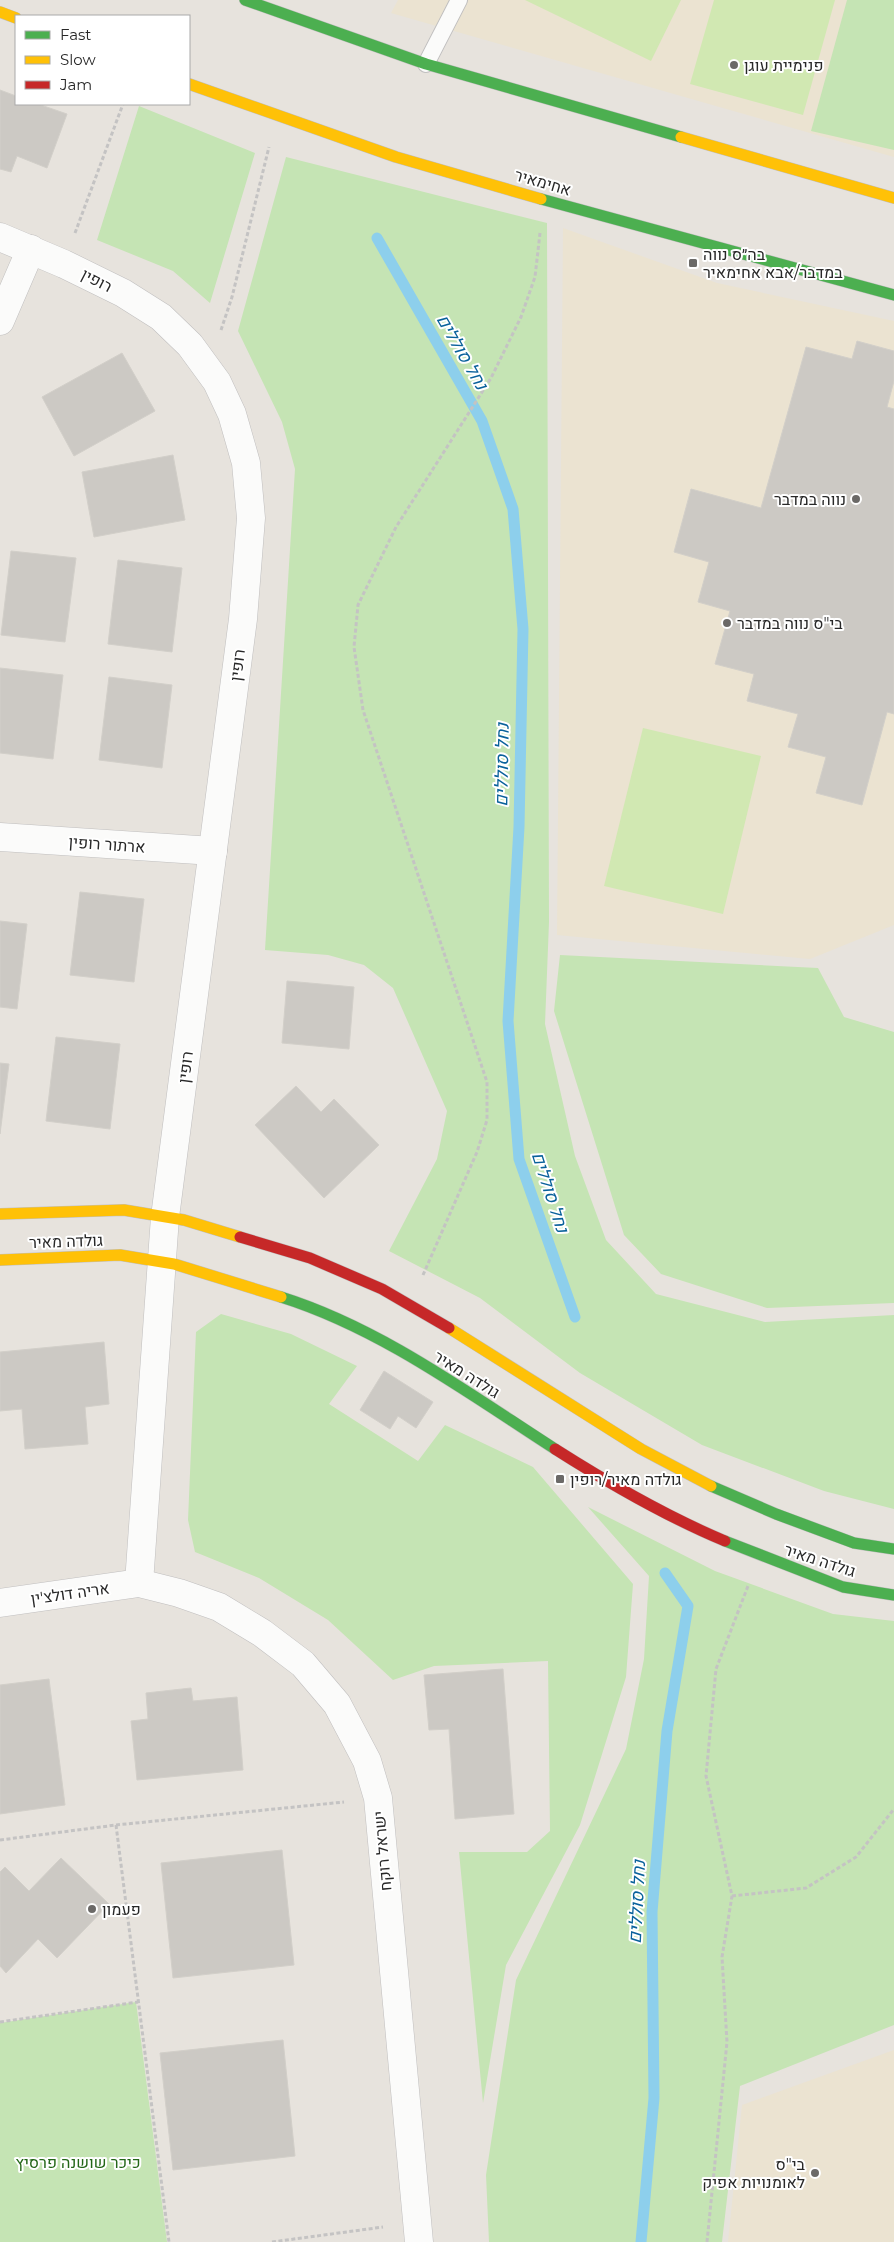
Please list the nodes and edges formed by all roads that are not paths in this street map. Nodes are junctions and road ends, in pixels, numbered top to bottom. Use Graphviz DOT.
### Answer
graph roads {
  1 [pos="245,0"];
  2 [pos="459,0"];
  3 [pos="0,12"];
  4 [pos="15,18"];
  5 [pos="426,64"];
  6 [pos="190,84"];
  7 [pos="894,198"];
  8 [pos="0,236"];
  9 [pos="31,249"];
  10 [pos="894,295"];
  11 [pos="0,321"];
  12 [pos="0,837"];
  13 [pos="213,851"];
  14 [pos="0,1214"];
  15 [pos="165,1217"];
  16 [pos="0,1260"];
  17 [pos="160,1262"];
  18 [pos="894,1549"];
  19 [pos="139,1583"];
  20 [pos="894,1595"];
  21 [pos="0,1603"];
  22 [pos="418,2232"];
  1 -- 5 [label="street"];
  2 -- 5 [label="lane"];
  3 -- 4 [label="street"];
  5 -- 7 [label="street"];
  6 -- 10 [label="street, אחימאיר"];
  8 -- 9 [label="street, רופין"];
  9 -- 11 [label="street"];
  9 -- 13 [label="street, רופין"];
  12 -- 13 [label="street, ארתור רופין"];
  13 -- 15 [label="street, רופין"];
  14 -- 15 [label="street, גולדה מאיר"];
  15 -- 17 [label="street, רופין"];
  15 -- 18 [label="street, גולדה מאיר"];
  16 -- 17 [label="street, גולדה מאיר"];
  17 -- 19 [label="street, רופין"];
  17 -- 20 [label="street, גולדה מאיר"];
  19 -- 21 [label="street, אריה דולצ'ין"];
  19 -- 22 [label="street, ישראל רוקח"];
}
